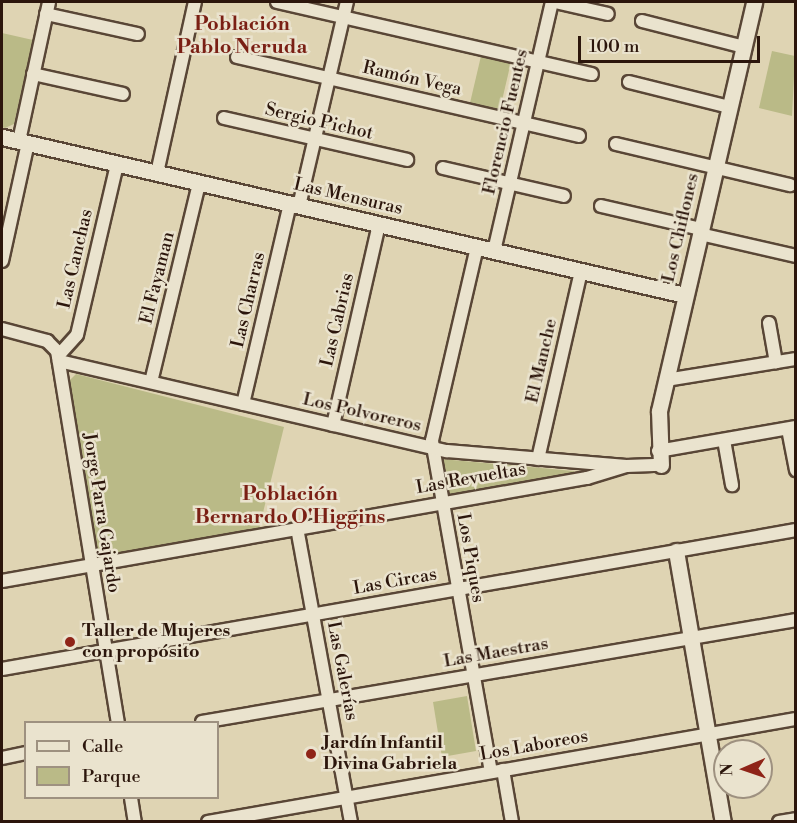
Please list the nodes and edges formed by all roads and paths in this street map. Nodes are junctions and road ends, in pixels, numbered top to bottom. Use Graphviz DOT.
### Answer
graph roads {
  1 [pos="195,2"];
  2 [pos="277,2"];
  3 [pos="347,2"];
  4 [pos="554,2"];
  5 [pos="754,2"];
  6 [pos="48,8"];
  7 [pos="608,14"];
  8 [pos="343,18"];
  9 [pos="642,21"];
  10 [pos="138,34"];
  11 [pos="744,47"];
  12 [pos="237,57"];
  13 [pos="538,62"];
  14 [pos="33,74"];
  15 [pos="592,74"];
  16 [pos="329,79"];
  17 [pos="629,82"];
  18 [pos="123,94"];
  19 [pos="729,107"];
  20 [pos="224,118"];
  21 [pos="524,122"];
  22 [pos="579,136"];
  23 [pos="2,137"];
  24 [pos="314,140"];
  25 [pos="24,142"];
  26 [pos="616,144"];
  27 [pos="407,160"];
  28 [pos="117,164"];
  29 [pos="715,167"];
  30 [pos="443,168"];
  31 [pos="157,173"];
  32 [pos="199,183"];
  33 [pos="510,184"];
  34 [pos="790,185"];
  35 [pos="564,196"];
  36 [pos="294,205"];
  37 [pos="601,206"];
  38 [pos="379,224"];
  39 [pos="700,232"];
  40 [pos="5,234"];
  41 [pos="477,247"];
  42 [pos="494,251"];
  43 [pos="795,256"];
  44 [pos="2,261"];
  45 [pos="581,271"];
  46 [pos="685,295"];
  47 [pos="769,323"];
  48 [pos="2,329"];
  49 [pos="57,354"];
  50 [pos="795,359"];
  51 [pos="776,362"];
  52 [pos="666,381"];
  53 [pos="151,382"];
  54 [pos="243,404"];
  55 [pos="333,425"];
  56 [pos="792,428"];
  57 [pos="724,440"];
  58 [pos="432,448"];
  59 [pos="659,458"];
  60 [pos="538,459"];
  61 [pos="626,466"];
  62 [pos="795,470"];
  63 [pos="732,485"];
  64 [pos="442,502"];
  65 [pos="297,528"];
  66 [pos="795,530"];
  67 [pos="676,551"];
  68 [pos="91,565"];
  69 [pos="2,580"];
  70 [pos="458,589"];
  71 [pos="312,615"];
  72 [pos="795,620"];
  73 [pos="691,637"];
  74 [pos="106,651"];
  75 [pos="2,669"];
  76 [pos="473,675"];
  77 [pos="329,700"];
  78 [pos="795,719"];
  79 [pos="118,721"];
  80 [pos="213,721"];
  81 [pos="708,734"];
  82 [pos="24,753"];
  83 [pos="2,758"];
  84 [pos="497,771"];
  85 [pos="347,797"];
  86 [pos="131,799"];
  87 [pos="795,819"];
  88 [pos="135,822"];
  89 [pos="208,822"];
  90 [pos="351,822"];
  91 [pos="512,822"];
  92 [pos="723,822"];
  93 [pos="779,822"];
  1 -- 31 [label="street"];
  2 -- 8 [label="street"];
  3 -- 8 [label="street, Las Charras"];
  4 -- 7 [label="street"];
  4 -- 13 [label="street, Florencio Fuentes"];
  5 -- 11 [label="street, Los Chiflones"];
  6 -- 10 [label="street"];
  6 -- 14 [label="street"];
  8 -- 13 [label="street"];
  8 -- 16 [label="street, Las Charras"];
  9 -- 11 [label="street"];
  11 -- 19 [label="street, Los Chiflones"];
  12 -- 16 [label="street, Ramón Vega"];
  13 -- 15 [label="street"];
  13 -- 21 [label="street, Florencio Fuentes"];
  14 -- 18 [label="street"];
  14 -- 25 [label="street"];
  16 -- 21 [label="street, Ramón Vega"];
  16 -- 24 [label="street, Las Charras"];
  17 -- 19 [label="street"];
  19 -- 29 [label="street, Los Chiflones"];
  20 -- 24 [label="street, Sergio Pichot"];
  21 -- 22 [label="street, Ramón Vega"];
  21 -- 33 [label="street, Florencio Fuentes"];
  23 -- 25 [label="street, Las Mensuras"];
  24 -- 27 [label="street, Sergio Pichot"];
  24 -- 36 [label="street, Las Charras"];
  25 -- 28 [label="street, Las Mensuras"];
  25 -- 40 [label="street"];
  26 -- 29 [label="street"];
  28 -- 31 [label="street, Las Mensuras"];
  28 -- 49 [label="street, Las Canchas"];
  29 -- 34 [label="street"];
  29 -- 39 [label="street, Los Chiflones"];
  30 -- 33 [label="street"];
  31 -- 32 [label="street, Las Mensuras"];
  32 -- 36 [label="street, Las Mensuras"];
  32 -- 53 [label="street, El Fayaman"];
  33 -- 35 [label="street"];
  33 -- 42 [label="street, Florencio Fuentes"];
  36 -- 38 [label="street, Las Mensuras"];
  36 -- 54 [label="street, Las Charras"];
  37 -- 39 [label="street"];
  38 -- 41 [label="street, Las Mensuras"];
  38 -- 55 [label="street, Las Cabrias"];
  39 -- 43 [label="street"];
  39 -- 46 [label="street, Los Chiflones"];
  40 -- 44 [label="street"];
  41 -- 42 [label="street, Las Mensuras"];
  41 -- 58 [label="street, Los Piques"];
  42 -- 45 [label="street, Las Mensuras"];
  45 -- 46 [label="street, Las Mensuras"];
  45 -- 60 [label="street, El Manche"];
  46 -- 52 [label="street, Los Chiflones"];
  47 -- 51 [label="street"];
  48 -- 49 [label="street, Los Polvoreros"];
  49 -- 53 [label="street, Los Polvoreros"];
  49 -- 68 [label="street, Jorge Parra Gajardo"];
  50 -- 51 [label="street"];
  51 -- 52 [label="street"];
  52 -- 59 [label="street, Los Chiflones"];
  53 -- 54 [label="street, Los Polvoreros"];
  54 -- 55 [label="street, Los Polvoreros"];
  55 -- 58 [label="street, Los Polvoreros"];
  56 -- 57 [label="street, Los Polvoreros"];
  56 -- 62 [label="street"];
  57 -- 59 [label="street, Los Polvoreros"];
  57 -- 63 [label="street"];
  58 -- 60 [label="street, Los Polvoreros"];
  58 -- 64 [label="street, Los Piques"];
  59 -- 61 [label="street, Los Polvoreros"];
  60 -- 61 [label="street, Los Polvoreros"];
  61 -- 64 [label="street, Las Revueltas"];
  64 -- 65 [label="street, Las Revueltas"];
  64 -- 70 [label="street, Los Piques"];
  65 -- 68 [label="street, Las Revueltas"];
  65 -- 71 [label="street, Las Galerías"];
  66 -- 67 [label="street, Las Circas"];
  67 -- 70 [label="street, Las Circas"];
  67 -- 73 [label="street"];
  68 -- 69 [label="street, Las Revueltas"];
  68 -- 74 [label="street, Jorge Parra Gajardo"];
  70 -- 71 [label="street, Las Circas"];
  70 -- 76 [label="street, Los Piques"];
  71 -- 74 [label="street, Las Circas"];
  71 -- 77 [label="street, Las Galerías"];
  72 -- 73 [label="street, Las Maestras"];
  73 -- 76 [label="street, Las Maestras"];
  73 -- 81 [label="street"];
  74 -- 75 [label="street, Las Circas"];
  74 -- 79 [label="street, Jorge Parra Gajardo"];
  76 -- 77 [label="street, Las Maestras"];
  76 -- 84 [label="street, Los Piques"];
  77 -- 80 [label="street, Las Maestras"];
  77 -- 85 [label="street, Las Galerías"];
  78 -- 81 [label="street, Los Laboreos"];
  81 -- 84 [label="street, Los Laboreos"];
  81 -- 92 [label="street"];
  82 -- 83 [label="street"];
  84 -- 85 [label="street, Los Laboreos"];
  84 -- 91 [label="street, Los Piques"];
  85 -- 89 [label="street, Los Laboreos"];
  85 -- 90 [label="street, Las Galerías"];
  86 -- 88 [label="street"];
  87 -- 93 [label="street"];
}
